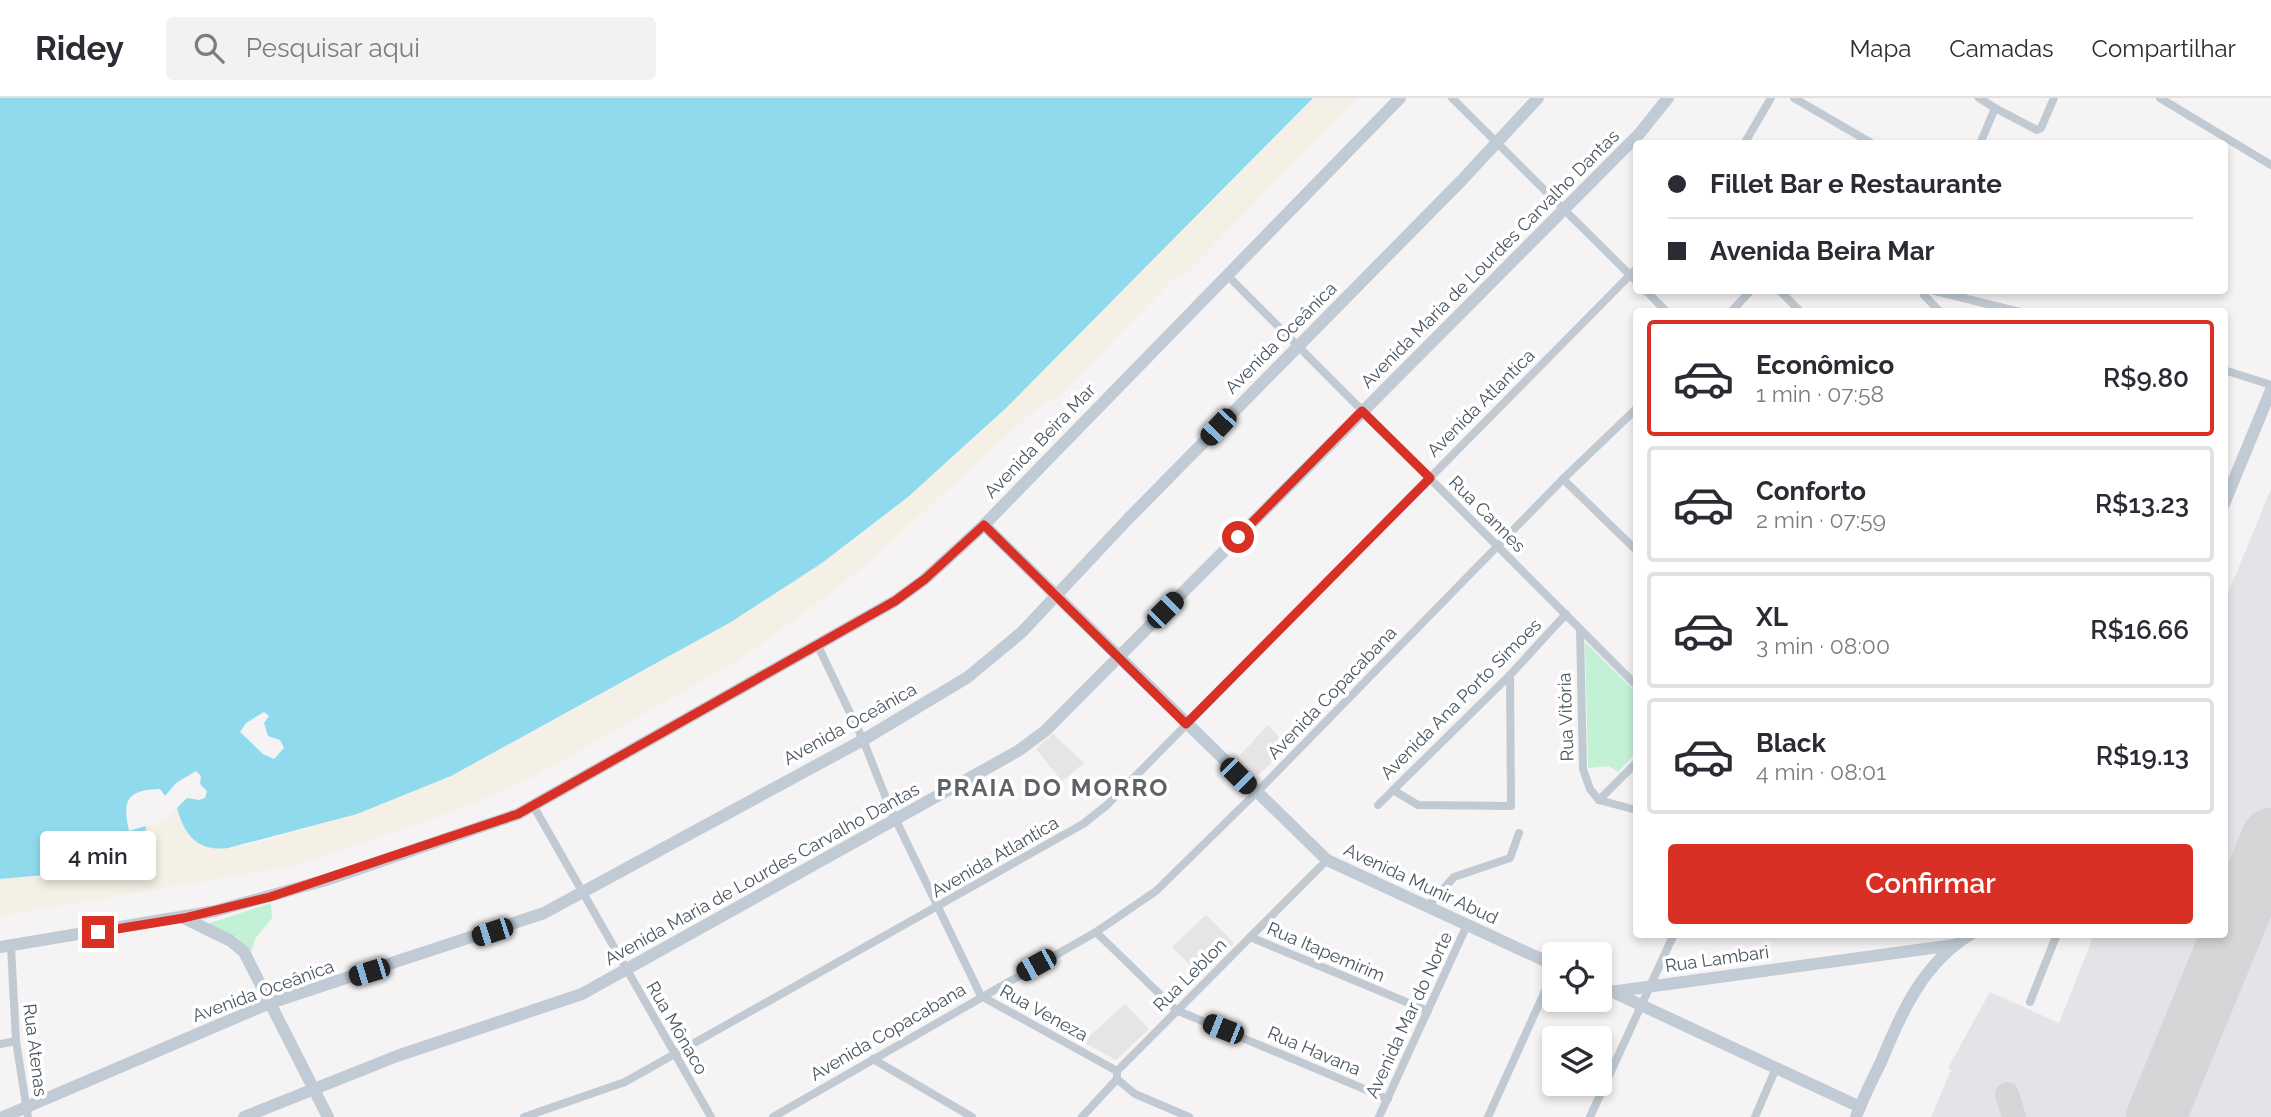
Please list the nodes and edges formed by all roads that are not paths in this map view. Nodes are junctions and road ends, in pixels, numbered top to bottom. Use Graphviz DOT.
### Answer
graph roads {
  1 [pos="1400,98"];
  2 [pos="1452,98"];
  3 [pos="1538,98"];
  4 [pos="1668,98"];
  5 [pos="1771,98"];
  6 [pos="1794,98"];
  7 [pos="1979,98"];
  8 [pos="2054,98"];
  9 [pos="2160,98"];
  10 [pos="1995,108"];
  11 [pos="1746,140"];
  12 [pos="1866,140"];
  13 [pos="1982,140"];
  14 [pos="1494,144"];
  15 [pos="2271,165"];
  16 [pos="1562,209"];
  17 [pos="1633,274"];
  18 [pos="1227,275"];
  19 [pos="1633,276"];
  20 [pos="1650,294"];
  21 [pos="1747,294"];
  22 [pos="1783,294"];
  23 [pos="1924,294"];
  24 [pos="1944,294"];
  25 [pos="1663,308"];
  26 [pos="1735,308"];
  27 [pos="1797,308"];
  28 [pos="1938,308"];
  29 [pos="2003,308"];
  30 [pos="1298,345"];
  31 [pos="2228,371"];
  32 [pos="2271,387"];
  33 [pos="1362,411"];
  34 [pos="1633,414"];
  35 [pos="1430,478"];
  36 [pos="1563,479"];
  37 [pos="2228,494"];
  38 [pos="984,525"];
  39 [pos="1497,545"];
  40 [pos="1633,547"];
  41 [pos="1056,596"];
  42 [pos="1566,614"];
  43 [pos="1580,629"];
  44 [pos="818,646"];
  45 [pos="1118,657"];
  46 [pos="1510,675"];
  47 [pos="1633,682"];
  48 [pos="1186,724"];
  49 [pos="863,740"];
  50 [pos="1633,766"];
  51 [pos="1393,790"];
  52 [pos="1256,793"];
  53 [pos="1599,800"];
  54 [pos="1378,804"];
  55 [pos="534,807"];
  56 [pos="1633,809"];
  57 [pos="895,818"];
  58 [pos="1519,834"];
  59 [pos="1327,860"];
  60 [pos="582,894"];
  61 [pos="1427,907"];
  62 [pos="939,908"];
  63 [pos="184,918"];
  64 [pos="1467,925"];
  65 [pos="1096,932"];
  66 [pos="1251,937"];
  67 [pos="1672,938"];
  68 [pos="1965,938"];
  69 [pos="2055,938"];
  70 [pos="1954,945"];
  71 [pos="6,947"];
  72 [pos="1542,959"];
  73 [pos="625,970"];
  74 [pos="1649,986"];
  75 [pos="1612,989"];
  76 [pos="1612,992"];
  77 [pos="982,996"];
  78 [pos="1542,998"];
  79 [pos="2030,1002"];
  80 [pos="270,1003"];
  81 [pos="1640,1005"];
  82 [pos="1176,1010"];
  83 [pos="1428,1011"];
  84 [pos="16,1041"];
  85 [pos="0,1044"];
  86 [pos="673,1055"];
  87 [pos="873,1059"];
  88 [pos="1776,1068"];
  89 [pos="1117,1075"];
  90 [pos="312,1088"];
  91 [pos="1388,1099"];
  92 [pos="27,1111"];
  93 [pos="1858,1112"];
  94 [pos="3,1117"];
  95 [pos="243,1117"];
  96 [pos="328,1117"];
  97 [pos="524,1117"];
  98 [pos="711,1117"];
  99 [pos="773,1117"];
  100 [pos="972,1117"];
  101 [pos="1082,1117"];
  102 [pos="1189,1117"];
  103 [pos="1380,1117"];
  104 [pos="1488,1117"];
  105 [pos="1590,1117"];
  106 [pos="1755,1117"];
  1 -- 18 [label="street, Avenida Beira Mar"];
  2 -- 14 [label="street"];
  3 -- 14 [label="street, Avenida Oceânica"];
  4 -- 16 [label="street, Avenida Maria de Lourdes Carvalho Dantas"];
  5 -- 11 [label="street"];
  6 -- 12 [label="street"];
  7 -- 10 [label="street"];
  8 -- 10 [label="street"];
  9 -- 15 [label="street"];
  10 -- 13 [label="street"];
  14 -- 16 [label="street"];
  14 -- 30 [label="street, Avenida Oceânica"];
  16 -- 17 [label="street"];
  16 -- 33 [label="street, Avenida Maria de Lourdes Carvalho Dantas"];
  18 -- 30 [label="street, Rua Cannes"];
  18 -- 38 [label="street, Avenida Beira Mar"];
  19 -- 35 [label="street, Avenida Atlantica"];
  20 -- 25 [label="street"];
  21 -- 26 [label="street"];
  22 -- 27 [label="street"];
  23 -- 28 [label="street"];
  24 -- 29 [label="street"];
  30 -- 33 [label="street, Rua Cannes"];
  30 -- 41 [label="street, Avenida Oceânica"];
  31 -- 32 [label="street"];
  32 -- 37 [label="street"];
  33 -- 35 [label="street, Rua Cannes"];
  33 -- 45 [label="street, Avenida Maria de Lourdes Carvalho Dantas"];
  34 -- 36 [label="street, Avenida Copacabana"];
  35 -- 39 [label="street, Rua Cannes"];
  35 -- 48 [label="street, Avenida Atlantica"];
  36 -- 39 [label="street, Avenida Copacabana"];
  36 -- 40 [label="street"];
  38 -- 41 [label="street, Avenida Munir Abud"];
  38 -- 44 [label="street, Avenida Beira Mar"];
  39 -- 42 [label="street, Rua Cannes"];
  39 -- 52 [label="street, Avenida Copacabana"];
  41 -- 45 [label="street, Avenida Munir Abud"];
  41 -- 49 [label="street, Avenida Oceânica"];
  42 -- 43 [label="street, Rua Cannes"];
  42 -- 46 [label="street, Avenida Ana Porto Simoes"];
  43 -- 47 [label="street, Rua Cannes"];
  43 -- 53 [label="street, Rua Vitória"];
  44 -- 49 [label="street, Rua Veneza"];
  44 -- 55 [label="street, Avenida Beira Mar"];
  45 -- 48 [label="street, Avenida Munir Abud"];
  45 -- 57 [label="street, Avenida Maria de Lourdes Carvalho Dantas"];
  46 -- 51 [label="street, Avenida Ana Porto Simoes"];
  46 -- 51 [label="street"];
  48 -- 52 [label="street, Avenida Munir Abud"];
  48 -- 62 [label="street, Avenida Atlantica"];
  49 -- 57 [label="street, Rua Veneza"];
  49 -- 60 [label="street, Avenida Oceânica"];
  50 -- 53 [label="street"];
  51 -- 54 [label="street, Avenida Ana Porto Simoes"];
  52 -- 59 [label="street, Avenida Munir Abud"];
  52 -- 65 [label="street, Avenida Copacabana"];
  53 -- 56 [label="street"];
  55 -- 60 [label="street, Rua Mônaco"];
  55 -- 63 [label="street, Avenida Beira Mar"];
  57 -- 62 [label="street, Rua Veneza"];
  57 -- 73 [label="street, Avenida Maria de Lourdes Carvalho Dantas"];
  58 -- 61 [label="street"];
  59 -- 61 [label="street, Avenida Munir Abud"];
  59 -- 66 [label="street, Rua Leblon"];
  60 -- 73 [label="street, Rua Mônaco"];
  60 -- 80 [label="street, Avenida Oceânica"];
  61 -- 64 [label="street, Avenida Munir Abud"];
  62 -- 77 [label="street, Rua Veneza"];
  62 -- 86 [label="street, Avenida Atlantica"];
  63 -- 71 [label="street, Avenida Beira Mar"];
  63 -- 80 [label="street"];
  64 -- 72 [label="street, Avenida Munir Abud"];
  64 -- 83 [label="street, Avenida Mar do Norte"];
  65 -- 77 [label="street, Avenida Copacabana"];
  65 -- 82 [label="street, Rua Havana"];
  66 -- 82 [label="street, Rua Leblon"];
  66 -- 83 [label="street, Rua Itapemirim"];
  67 -- 74 [label="street"];
  68 -- 70 [label="street"];
  69 -- 79 [label="street"];
  70 -- 74 [label="street, Rua Lambari"];
  70 -- 93 [label="street"];
  71 -- 84 [label="street, Rua Atenas"];
  73 -- 86 [label="street, Rua Mônaco"];
  73 -- 90 [label="street, Avenida Maria de Lourdes Carvalho Dantas"];
  74 -- 75 [label="street, Rua Lambari"];
  74 -- 81 [label="street"];
  76 -- 81 [label="street"];
  77 -- 87 [label="street, Avenida Copacabana"];
  77 -- 89 [label="street, Rua Veneza"];
  78 -- 104 [label="street"];
  80 -- 90 [label="street"];
  80 -- 92 [label="street, Avenida Oceânica"];
  81 -- 88 [label="street"];
  81 -- 105 [label="street"];
  82 -- 89 [label="street, Rua Leblon"];
  82 -- 91 [label="street, Rua Havana"];
  83 -- 91 [label="street, Avenida Mar do Norte"];
  84 -- 85 [label="street"];
  84 -- 92 [label="street, Rua Atenas"];
  86 -- 97 [label="street, Avenida Atlantica"];
  86 -- 98 [label="street, Rua Mônaco"];
  87 -- 99 [label="street, Avenida Copacabana"];
  87 -- 100 [label="street"];
  88 -- 93 [label="street"];
  88 -- 106 [label="street"];
  89 -- 101 [label="street, Rua Leblon"];
  89 -- 102 [label="street, Rua Veneza"];
  90 -- 95 [label="street, Avenida Maria de Lourdes Carvalho Dantas"];
  90 -- 96 [label="street"];
  91 -- 103 [label="street, Avenida Mar do Norte"];
  92 -- 94 [label="street, Avenida Oceânica"];
}
